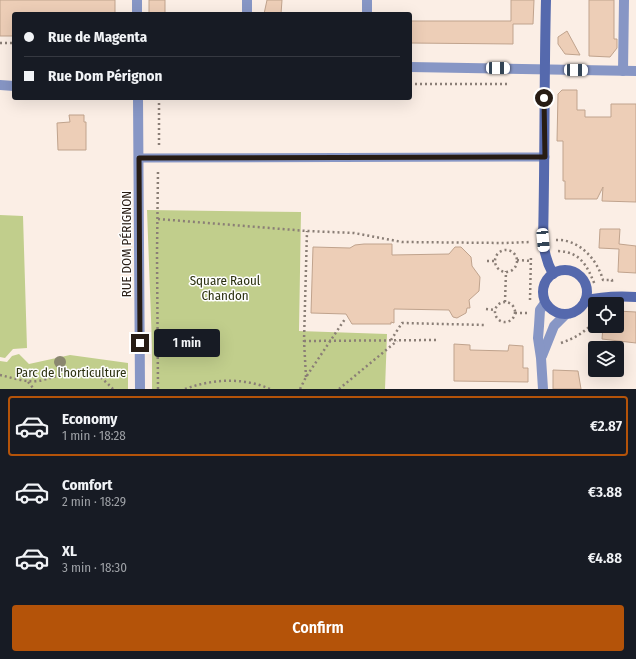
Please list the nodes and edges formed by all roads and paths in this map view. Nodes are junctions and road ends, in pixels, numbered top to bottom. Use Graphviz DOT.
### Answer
graph roads {
  1 [pos="137,0"];
  2 [pos="247,0"];
  3 [pos="367,0"];
  4 [pos="546,0"];
  5 [pos="624,0"];
  6 [pos="137,12"];
  7 [pos="247,12"];
  8 [pos="367,12"];
  9 [pos="0,43"];
  10 [pos="12,43"];
  11 [pos="412,67"];
  12 [pos="544,69"];
  13 [pos="623,71"];
  14 [pos="636,71"];
  15 [pos="412,84"];
  16 [pos="508,84"];
  17 [pos="0,85"];
  18 [pos="12,86"];
  19 [pos="138,100"];
  20 [pos="159,100"];
  21 [pos="545,157"];
  22 [pos="139,158"];
  23 [pos="158,158"];
  24 [pos="158,219"];
  25 [pos="307,231"];
  26 [pos="531,236"];
  27 [pos="531,242"];
  28 [pos="505,243"];
  29 [pos="543,244"];
  30 [pos="506,250"];
  31 [pos="487,260"];
  32 [pos="517,260"];
  33 [pos="495,261"];
  34 [pos="531,261"];
  35 [pos="506,271"];
  36 [pos="553,274"];
  37 [pos="611,292"];
  38 [pos="636,297"];
  39 [pos="585,301"];
  40 [pos="505,302"];
  41 [pos="545,303"];
  42 [pos="486,309"];
  43 [pos="495,310"];
  44 [pos="530,312"];
  45 [pos="515,313"];
  46 [pos="566,314"];
  47 [pos="345,319"];
  48 [pos="485,325"];
  49 [pos="331,340"];
  50 [pos="391,340"];
  51 [pos="398,340"];
  52 [pos="436,340"];
  53 [pos="304,341"];
  54 [pos="541,358"];
  55 [pos="0,375"];
  56 [pos="306,377"];
  57 [pos="28,382"];
  58 [pos="34,389"];
  59 [pos="113,389"];
  60 [pos="140,389"];
  61 [pos="158,389"];
  62 [pos="185,389"];
  63 [pos="270,389"];
  64 [pos="300,389"];
  65 [pos="339,389"];
  66 [pos="543,389"];
  1 -- 6 [label="street"];
  2 -- 7 [label="street"];
  3 -- 8 [label="street"];
  4 -- 12 [label="main road"];
  5 -- 13 [label="street"];
  9 -- 10 [label="path"];
  11 -- 12 [label="street"];
  12 -- 13 [label="street"];
  12 -- 21 [label="main road"];
  13 -- 14 [label="street"];
  15 -- 16 [label="path"];
  17 -- 18 [label="street"];
  19 -- 22 [label="street, RUE DOM PÉRIGNON"];
  20 -- 23 [label="path"];
  21 -- 23 [label="lane"];
  21 -- 29 [label="main road"];
  22 -- 23 [label="lane"];
  22 -- 60 [label="street, RUE DOM PÉRIGNON"];
  23 -- 24 [label="path"];
  24 -- 25 [label="path"];
  24 -- 61 [label="path"];
  25 -- 28 [label="path"];
  25 -- 53 [label="path"];
  26 -- 27 [label="path"];
  27 -- 28 [label="path"];
  27 -- 29 [label="path"];
  27 -- 29 [label="path"];
  28 -- 30 [label="path"];
  29 -- 36 [label="main road"];
  29 -- 37 [label="path"];
  29 -- 37 [label="path"];
  30 -- 32 [label="path"];
  30 -- 33 [label="path"];
  31 -- 33 [label="path"];
  32 -- 34 [label="path"];
  32 -- 35 [label="path"];
  33 -- 35 [label="path"];
  35 -- 40 [label="path"];
  36 -- 39 [label="main road"];
  36 -- 41 [label="main road"];
  37 -- 38 [label="main road"];
  37 -- 39 [label="main road"];
  39 -- 46 [label="main road"];
  40 -- 43 [label="path"];
  40 -- 45 [label="path"];
  41 -- 46 [label="main road"];
  41 -- 54 [label="street"];
  42 -- 43 [label="path"];
  43 -- 45 [label="path"];
  44 -- 45 [label="path"];
  46 -- 54 [label="street"];
  47 -- 49 [label="path"];
  48 -- 50 [label="path"];
  49 -- 50 [label="path"];
  49 -- 53 [label="path"];
  49 -- 56 [label="path"];
  50 -- 51 [label="path"];
  51 -- 52 [label="path"];
  51 -- 65 [label="path"];
  53 -- 56 [label="path"];
  54 -- 66 [label="street"];
  55 -- 57 [label="path"];
  56 -- 64 [label="path"];
  57 -- 58 [label="path"];
  57 -- 59 [label="path"];
  62 -- 63 [label="path"];
}
